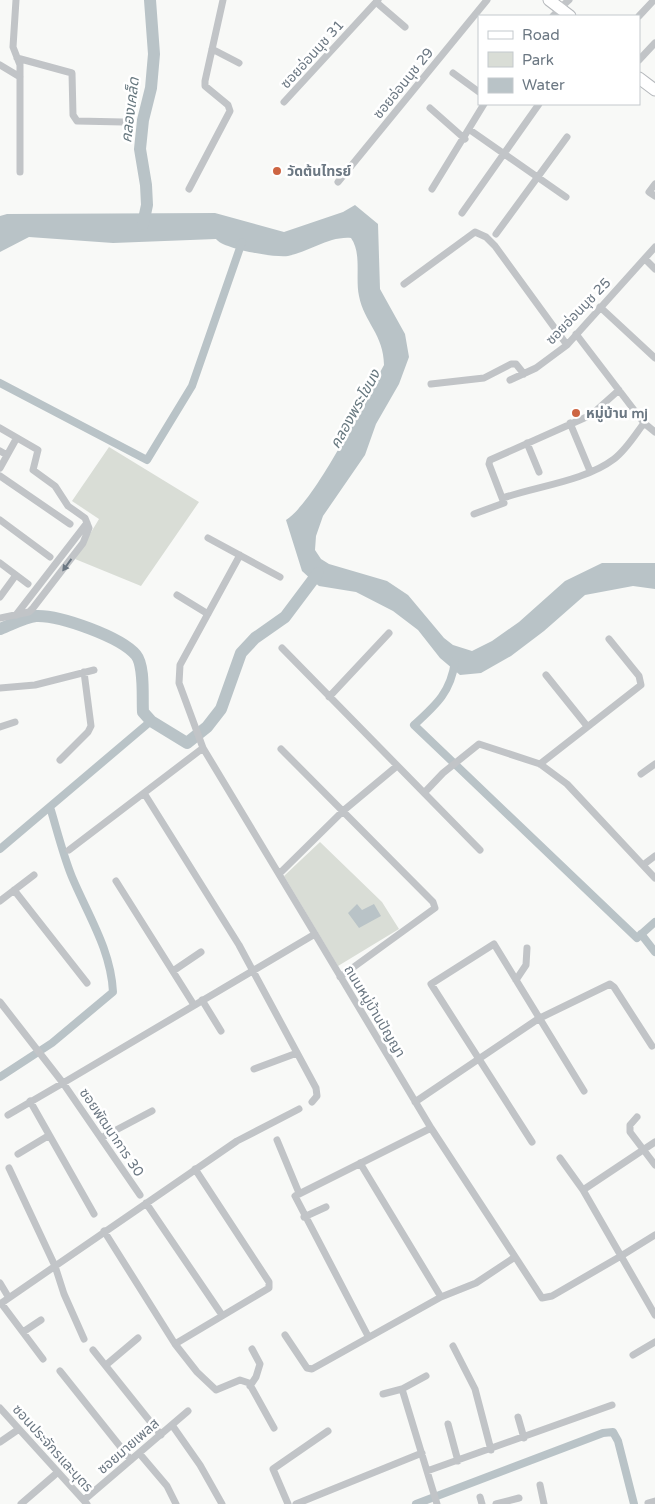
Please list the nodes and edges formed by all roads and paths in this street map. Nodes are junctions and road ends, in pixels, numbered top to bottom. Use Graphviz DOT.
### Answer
graph roads {
  1 [pos="16,0"];
  2 [pos="223,0"];
  3 [pos="487,0"];
  4 [pos="539,0"];
  5 [pos="549,0"];
  6 [pos="654,0"];
  7 [pos="377,1"];
  8 [pos="559,11"];
  9 [pos="640,15"];
  10 [pos="405,26"];
  11 [pos="655,44"];
  12 [pos="212,49"];
  13 [pos="17,58"];
  14 [pos="640,59"];
  15 [pos="239,63"];
  16 [pos="0,65"];
  17 [pos="640,70"];
  18 [pos="453,73"];
  19 [pos="20,77"];
  20 [pos="640,79"];
  21 [pos="655,82"];
  22 [pos="655,90"];
  23 [pos="478,91"];
  24 [pos="284,102"];
  25 [pos="483,105"];
  26 [pos="538,105"];
  27 [pos="430,108"];
  28 [pos="123,122"];
  29 [pos="470,130"];
  30 [pos="567,137"];
  31 [pos="464,138"];
  32 [pos="503,154"];
  33 [pos="20,172"];
  34 [pos="537,178"];
  35 [pos="338,182"];
  36 [pos="655,184"];
  37 [pos="189,189"];
  38 [pos="432,189"];
  39 [pos="655,196"];
  40 [pos="566,197"];
  41 [pos="462,213"];
  42 [pos="496,234"];
  43 [pos="655,247"];
  44 [pos="645,259"];
  45 [pos="655,269"];
  46 [pos="404,284"];
  47 [pos="600,307"];
  48 [pos="576,334"];
  49 [pos="567,345"];
  50 [pos="655,358"];
  51 [pos="524,374"];
  52 [pos="510,380"];
  53 [pos="431,384"];
  54 [pos="619,390"];
  55 [pos="570,423"];
  56 [pos="644,423"];
  57 [pos="0,428"];
  58 [pos="655,432"];
  59 [pos="15,442"];
  60 [pos="527,443"];
  61 [pos="0,451"];
  62 [pos="7,455"];
  63 [pos="0,468"];
  64 [pos="590,471"];
  65 [pos="540,472"];
  66 [pos="0,476"];
  67 [pos="503,498"];
  68 [pos="474,514"];
  69 [pos="0,520"];
  70 [pos="70,524"];
  71 [pos="208,538"];
  72 [pos="240,556"];
  73 [pos="50,557"];
  74 [pos="0,563"];
  75 [pos="16,575"];
  76 [pos="280,577"];
  77 [pos="28,584"];
  78 [pos="177,595"];
  79 [pos="0,597"];
  80 [pos="208,614"];
  81 [pos="0,618"];
  82 [pos="389,633"];
  83 [pos="609,639"];
  84 [pos="282,648"];
  85 [pos="94,670"];
  86 [pos="84,672"];
  87 [pos="546,674"];
  88 [pos="0,688"];
  89 [pos="329,697"];
  90 [pos="15,722"];
  91 [pos="588,726"];
  92 [pos="0,727"];
  93 [pos="203,748"];
  94 [pos="281,749"];
  95 [pos="60,760"];
  96 [pos="540,764"];
  97 [pos="655,764"];
  98 [pos="397,766"];
  99 [pos="641,774"];
  100 [pos="144,792"];
  101 [pos="424,793"];
  102 [pos="343,811"];
  103 [pos="69,850"];
  104 [pos="480,850"];
  105 [pos="655,856"];
  106 [pos="644,865"];
  107 [pos="279,874"];
  108 [pos="34,875"];
  109 [pos="655,878"];
  110 [pos="116,881"];
  111 [pos="14,890"];
  112 [pos="0,901"];
  113 [pos="315,934"];
  114 [pos="527,948"];
  115 [pos="201,952"];
  116 [pos="252,970"];
  117 [pos="173,971"];
  118 [pos="340,977"];
  119 [pos="516,980"];
  120 [pos="87,983"];
  121 [pos="202,1000"];
  122 [pos="0,1002"];
  123 [pos="194,1005"];
  124 [pos="538,1019"];
  125 [pos="221,1031"];
  126 [pos="652,1046"];
  127 [pos="297,1054"];
  128 [pos="480,1058"];
  129 [pos="254,1069"];
  130 [pos="63,1083"];
  131 [pos="584,1091"];
  132 [pos="30,1101"];
  133 [pos="312,1102"];
  134 [pos="415,1102"];
  135 [pos="299,1109"];
  136 [pos="152,1111"];
  137 [pos="8,1115"];
  138 [pos="638,1117"];
  139 [pos="431,1128"];
  140 [pos="48,1136"];
  141 [pos="101,1138"];
  142 [pos="277,1140"];
  143 [pos="532,1142"];
  144 [pos="655,1142"];
  145 [pos="645,1149"];
  146 [pos="18,1154"];
  147 [pos="560,1158"];
  148 [pos="360,1163"];
  149 [pos="655,1165"];
  150 [pos="9,1168"];
  151 [pos="195,1169"];
  152 [pos="583,1190"];
  153 [pos="299,1192"];
  154 [pos="140,1195"];
  155 [pos="146,1203"];
  156 [pos="326,1207"];
  157 [pos="94,1214"];
  158 [pos="304,1217"];
  159 [pos="104,1231"];
  160 [pos="655,1235"];
  161 [pos="622,1256"];
  162 [pos="516,1257"];
  163 [pos="55,1266"];
  164 [pos="0,1283"];
  165 [pos="441,1296"];
  166 [pos="8,1298"];
  167 [pos="0,1303"];
  168 [pos="222,1315"];
  169 [pos="655,1315"];
  170 [pos="41,1320"];
  171 [pos="23,1332"];
  172 [pos="285,1335"];
  173 [pos="368,1336"];
  174 [pos="138,1338"];
  175 [pos="84,1339"];
  176 [pos="655,1342"];
  177 [pos="175,1344"];
  178 [pos="454,1346"];
  179 [pos="252,1349"];
  180 [pos="93,1350"];
  181 [pos="633,1355"];
  182 [pos="43,1359"];
  183 [pos="106,1366"];
  184 [pos="60,1371"];
  185 [pos="426,1376"];
  186 [pos="250,1386"];
  187 [pos="402,1389"];
  188 [pos="383,1394"];
  189 [pos="612,1405"];
  190 [pos="0,1408"];
  191 [pos="188,1411"];
  192 [pos="518,1417"];
  193 [pos="448,1424"];
  194 [pos="172,1425"];
  195 [pos="274,1428"];
  196 [pos="18,1429"];
  197 [pos="328,1431"];
  198 [pos="161,1435"];
  199 [pos="524,1438"];
  200 [pos="0,1442"];
  201 [pos="491,1450"];
  202 [pos="139,1453"];
  203 [pos="422,1453"];
  204 [pos="131,1460"];
  205 [pos="458,1461"];
  206 [pos="427,1471"];
  207 [pos="58,1472"];
  208 [pos="540,1485"];
  209 [pos="519,1498"];
  210 [pos="86,1502"];
  211 [pos="21,1504"];
  212 [pos="176,1504"];
  213 [pos="222,1504"];
  214 [pos="288,1504"];
  215 [pos="296,1504"];
  216 [pos="436,1504"];
  217 [pos="496,1504"];
  218 [pos="544,1504"];
  1 -- 13 [label="street"];
  2 -- 12 [label="street"];
  3 -- 35 [label="street, ซอยอ่อนนุช 29"];
  4 -- 8 [label="main road"];
  5 -- 8 [label="main road"];
  6 -- 9 [label="street"];
  7 -- 10 [label="street"];
  7 -- 24 [label="street, ซอยอ่อนนุช 31"];
  11 -- 14 [label="street"];
  12 -- 15 [label="street"];
  12 -- 37 [label="street"];
  13 -- 19 [label="street"];
  13 -- 28 [label="street"];
  16 -- 19 [label="street"];
  17 -- 21 [label="main road"];
  18 -- 23 [label="street"];
  19 -- 33 [label="street"];
  20 -- 22 [label="main road"];
  25 -- 29 [label="street"];
  26 -- 32 [label="street"];
  27 -- 31 [label="street"];
  29 -- 31 [label="street"];
  29 -- 32 [label="street"];
  30 -- 34 [label="street"];
  31 -- 38 [label="street"];
  32 -- 34 [label="street"];
  32 -- 41 [label="street"];
  34 -- 40 [label="street"];
  34 -- 42 [label="street"];
  36 -- 39 [label="street"];
  43 -- 44 [label="street, ซอยอ่อนนุช 25"];
  44 -- 45 [label="street"];
  44 -- 47 [label="street, ซอยอ่อนนุช 25"];
  46 -- 49 [label="street"];
  47 -- 48 [label="street, ซอยอ่อนนุช 25"];
  47 -- 50 [label="street"];
  48 -- 49 [label="street, ซอยอ่อนนุช 25"];
  48 -- 54 [label="street"];
  49 -- 51 [label="street, ซอยอ่อนนุช 25"];
  51 -- 52 [label="street, ซอยอ่อนนุช 25"];
  51 -- 53 [label="street"];
  54 -- 55 [label="street"];
  54 -- 56 [label="street"];
  55 -- 60 [label="street"];
  55 -- 64 [label="street"];
  56 -- 58 [label="street"];
  56 -- 64 [label="street"];
  57 -- 81 [label="street"];
  59 -- 62 [label="street"];
  60 -- 65 [label="street"];
  60 -- 67 [label="street"];
  61 -- 62 [label="street"];
  62 -- 63 [label="street"];
  64 -- 67 [label="street"];
  66 -- 70 [label="street"];
  67 -- 68 [label="street"];
  69 -- 73 [label="street"];
  71 -- 72 [label="street"];
  72 -- 76 [label="street"];
  72 -- 80 [label="street, ถนนหมู่บ้านปัญญา"];
  74 -- 75 [label="street"];
  75 -- 77 [label="street"];
  75 -- 79 [label="street"];
  78 -- 80 [label="street"];
  80 -- 93 [label="street, ถนนหมู่บ้านปัญญา"];
  82 -- 89 [label="street"];
  83 -- 91 [label="street"];
  84 -- 89 [label="street"];
  85 -- 86 [label="street"];
  86 -- 88 [label="street"];
  86 -- 95 [label="street"];
  87 -- 91 [label="street"];
  89 -- 98 [label="street"];
  90 -- 92 [label="street"];
  91 -- 96 [label="street"];
  93 -- 100 [label="street"];
  93 -- 107 [label="street, ถนนหมู่บ้านปัญญา"];
  94 -- 102 [label="street"];
  96 -- 101 [label="street"];
  96 -- 106 [label="street"];
  97 -- 99 [label="street"];
  98 -- 101 [label="street"];
  98 -- 102 [label="street"];
  100 -- 103 [label="street"];
  100 -- 116 [label="street"];
  101 -- 104 [label="street"];
  102 -- 107 [label="street"];
  102 -- 118 [label="street"];
  105 -- 106 [label="street"];
  106 -- 109 [label="street"];
  107 -- 113 [label="street, ถนนหมู่บ้านปัญญา"];
  108 -- 111 [label="street"];
  110 -- 117 [label="street"];
  111 -- 112 [label="street"];
  111 -- 120 [label="street"];
  113 -- 116 [label="street"];
  113 -- 118 [label="street, ถนนหมู่บ้านปัญญา"];
  114 -- 119 [label="street"];
  115 -- 117 [label="street"];
  116 -- 121 [label="street"];
  116 -- 127 [label="street"];
  117 -- 123 [label="street"];
  118 -- 134 [label="street, ถนนหมู่บ้านปัญญา"];
  119 -- 124 [label="street"];
  119 -- 128 [label="street"];
  121 -- 123 [label="street"];
  121 -- 125 [label="street"];
  122 -- 130 [label="street"];
  123 -- 130 [label="street"];
  124 -- 126 [label="street"];
  124 -- 128 [label="street"];
  124 -- 131 [label="street"];
  127 -- 129 [label="street"];
  127 -- 133 [label="street"];
  128 -- 134 [label="street"];
  128 -- 143 [label="street"];
  130 -- 132 [label="street"];
  130 -- 141 [label="street, ซอยพัฒนาการ 30"];
  132 -- 137 [label="street"];
  132 -- 140 [label="street"];
  134 -- 139 [label="street, ถนนหมู่บ้านปัญญา"];
  135 -- 151 [label="street"];
  136 -- 141 [label="street"];
  138 -- 145 [label="street"];
  139 -- 148 [label="street"];
  139 -- 162 [label="street, ถนนหมู่บ้านปัญญา"];
  140 -- 146 [label="street"];
  140 -- 157 [label="street"];
  141 -- 154 [label="street, ซอยพัฒนาการ 30"];
  142 -- 153 [label="street"];
  144 -- 145 [label="street"];
  145 -- 149 [label="street"];
  145 -- 152 [label="street"];
  147 -- 152 [label="street"];
  148 -- 153 [label="street"];
  148 -- 165 [label="street"];
  150 -- 163 [label="street"];
  151 -- 155 [label="street"];
  151 -- 168 [label="street"];
  152 -- 161 [label="street"];
  153 -- 158 [label="street"];
  155 -- 159 [label="street"];
  155 -- 168 [label="street"];
  156 -- 158 [label="street"];
  158 -- 173 [label="street"];
  159 -- 163 [label="street"];
  159 -- 177 [label="street"];
  160 -- 161 [label="street"];
  161 -- 162 [label="street, ถนนหมู่บ้านปัญญา"];
  161 -- 169 [label="street"];
  162 -- 165 [label="street"];
  163 -- 166 [label="street"];
  163 -- 175 [label="street"];
  164 -- 166 [label="street"];
  165 -- 173 [label="street"];
  166 -- 167 [label="street"];
  167 -- 171 [label="street"];
  168 -- 177 [label="street"];
  170 -- 171 [label="street"];
  171 -- 182 [label="street"];
  172 -- 173 [label="street"];
  174 -- 183 [label="street"];
  176 -- 181 [label="street"];
  177 -- 186 [label="street"];
  178 -- 201 [label="street"];
  179 -- 186 [label="street"];
  180 -- 183 [label="street"];
  183 -- 198 [label="street"];
  184 -- 204 [label="street"];
  185 -- 187 [label="street"];
  186 -- 195 [label="street"];
  187 -- 188 [label="street"];
  187 -- 203 [label="street"];
  189 -- 199 [label="street"];
  190 -- 196 [label="street, ซอนประจักรและบุตร"];
  191 -- 194 [label="street, ซอยมายเพลส"];
  192 -- 199 [label="street"];
  193 -- 205 [label="street"];
  194 -- 198 [label="street, ซอยมายเพลส"];
  194 -- 213 [label="street"];
  196 -- 200 [label="street"];
  196 -- 207 [label="street, ซอนประจักรและบุตร"];
  197 -- 214 [label="street"];
  198 -- 202 [label="street, ซอยมายเพลส"];
  199 -- 201 [label="street"];
  201 -- 205 [label="street"];
  202 -- 204 [label="street, ซอยมายเพลส"];
  202 -- 212 [label="street"];
  203 -- 206 [label="street"];
  203 -- 215 [label="street"];
  204 -- 210 [label="street, ซอยมายเพลส"];
  205 -- 206 [label="street"];
  206 -- 216 [label="street"];
  207 -- 210 [label="street, ซอนประจักรและบุตร"];
  207 -- 211 [label="street"];
  208 -- 218 [label="street"];
  209 -- 217 [label="street"];
}
